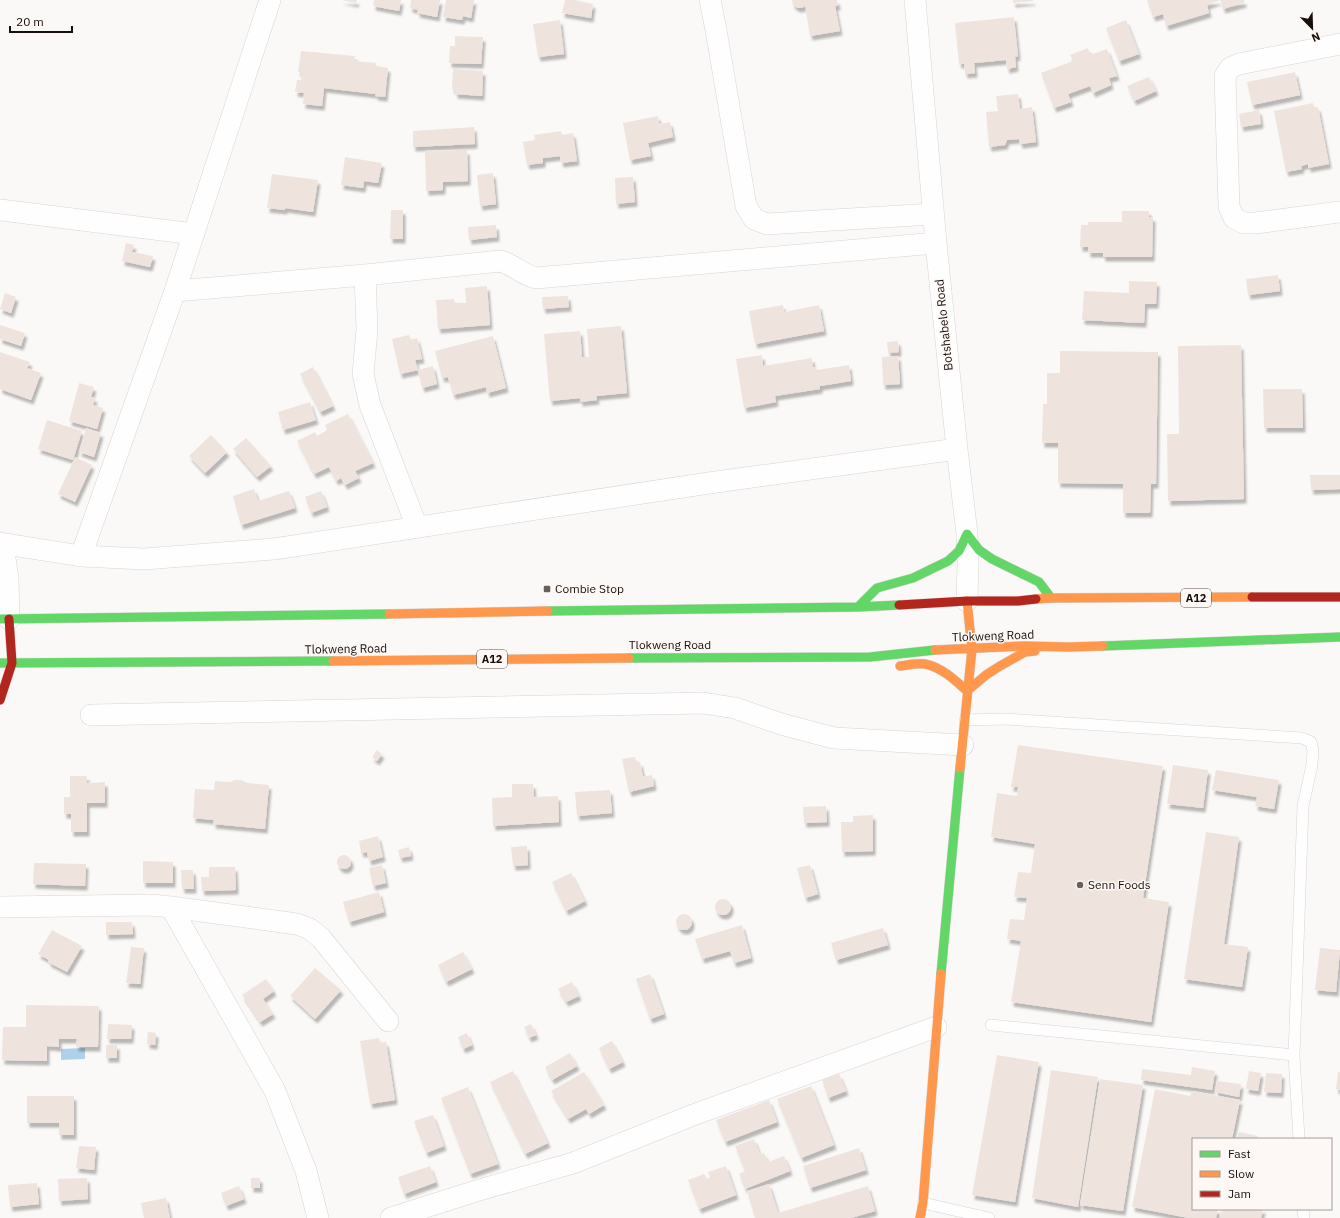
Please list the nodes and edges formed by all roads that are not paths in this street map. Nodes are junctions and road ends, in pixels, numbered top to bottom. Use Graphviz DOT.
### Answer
graph roads {
  1 [pos="270,0"];
  2 [pos="710,0"];
  3 [pos="915,0"];
  4 [pos="1340,44"];
  5 [pos="0,210"];
  6 [pos="1340,212"];
  7 [pos="933,214"];
  8 [pos="194,234"];
  9 [pos="936,243"];
  10 [pos="365,275"];
  11 [pos="175,291"];
  12 [pos="957,449"];
  13 [pos="417,527"];
  14 [pos="967,534"];
  15 [pos="2,544"];
  16 [pos="81,556"];
  17 [pos="1340,597"];
  18 [pos="1051,598"];
  19 [pos="967,602"];
  20 [pos="858,607"];
  21 [pos="5,619"];
  22 [pos="1340,638"];
  23 [pos="1068,647"];
  24 [pos="972,649"];
  25 [pos="870,657"];
  26 [pos="0,663"];
  27 [pos="12,663"];
  28 [pos="967,691"];
  29 [pos="0,700"];
  30 [pos="91,715"];
  31 [pos="965,720"];
  32 [pos="963,745"];
  33 [pos="0,906"];
  34 [pos="171,907"];
  35 [pos="388,1021"];
  36 [pos="991,1025"];
  37 [pos="936,1027"];
  38 [pos="1294,1055"];
  39 [pos="1299,1138"];
  40 [pos="923,1203"];
  41 [pos="318,1218"];
  42 [pos="390,1218"];
  43 [pos="920,1218"];
  44 [pos="989,1218"];
  1 -- 8 [label="street"];
  2 -- 7 [label="street"];
  3 -- 7 [label="street, Botshabelo Road"];
  4 -- 6 [label="street"];
  5 -- 8 [label="street"];
  7 -- 9 [label="street, Botshabelo Road"];
  8 -- 11 [label="street"];
  9 -- 10 [label="street"];
  9 -- 12 [label="street, Botshabelo Road"];
  10 -- 11 [label="street"];
  10 -- 13 [label="street"];
  11 -- 16 [label="street"];
  12 -- 13 [label="street"];
  12 -- 14 [label="street, Botshabelo Road"];
  13 -- 16 [label="street"];
  14 -- 18 [label="main road"];
  14 -- 19 [label="street, Botshabelo Road"];
  14 -- 20 [label="main road"];
  15 -- 16 [label="street"];
  15 -- 21 [label="street"];
  17 -- 18 [label="main road, A12"];
  18 -- 19 [label="main road, A12"];
  19 -- 20 [label="main road, A12"];
  19 -- 24 [label="main road, Botshabelo Road"];
  20 -- 21 [label="main road, A12"];
  21 -- 27 [label="main road"];
  22 -- 23 [label="main road, Tlokweng Road / A12"];
  23 -- 24 [label="main road, Tlokweng Road / A12"];
  23 -- 28 [label="main road"];
  24 -- 25 [label="main road, Tlokweng Road / A12"];
  24 -- 28 [label="main road, Botshabelo Road"];
  25 -- 27 [label="main road, Tlokweng Road / A12"];
  25 -- 28 [label="main road"];
  26 -- 27 [label="main road, Tlokweng Road / A12"];
  27 -- 29 [label="main road"];
  28 -- 31 [label="main road, Botshabelo Road"];
  30 -- 32 [label="street"];
  31 -- 32 [label="main road, Botshabelo Road"];
  31 -- 38 [label="lane"];
  32 -- 37 [label="main road, Botshabelo Road"];
  33 -- 34 [label="street"];
  34 -- 35 [label="street"];
  34 -- 41 [label="street"];
  36 -- 38 [label="lane"];
  37 -- 40 [label="main road, Botshabelo Road"];
  37 -- 42 [label="street"];
  38 -- 39 [label="lane"];
  40 -- 43 [label="main road, Botshabelo Road"];
  40 -- 44 [label="lane"];
}
